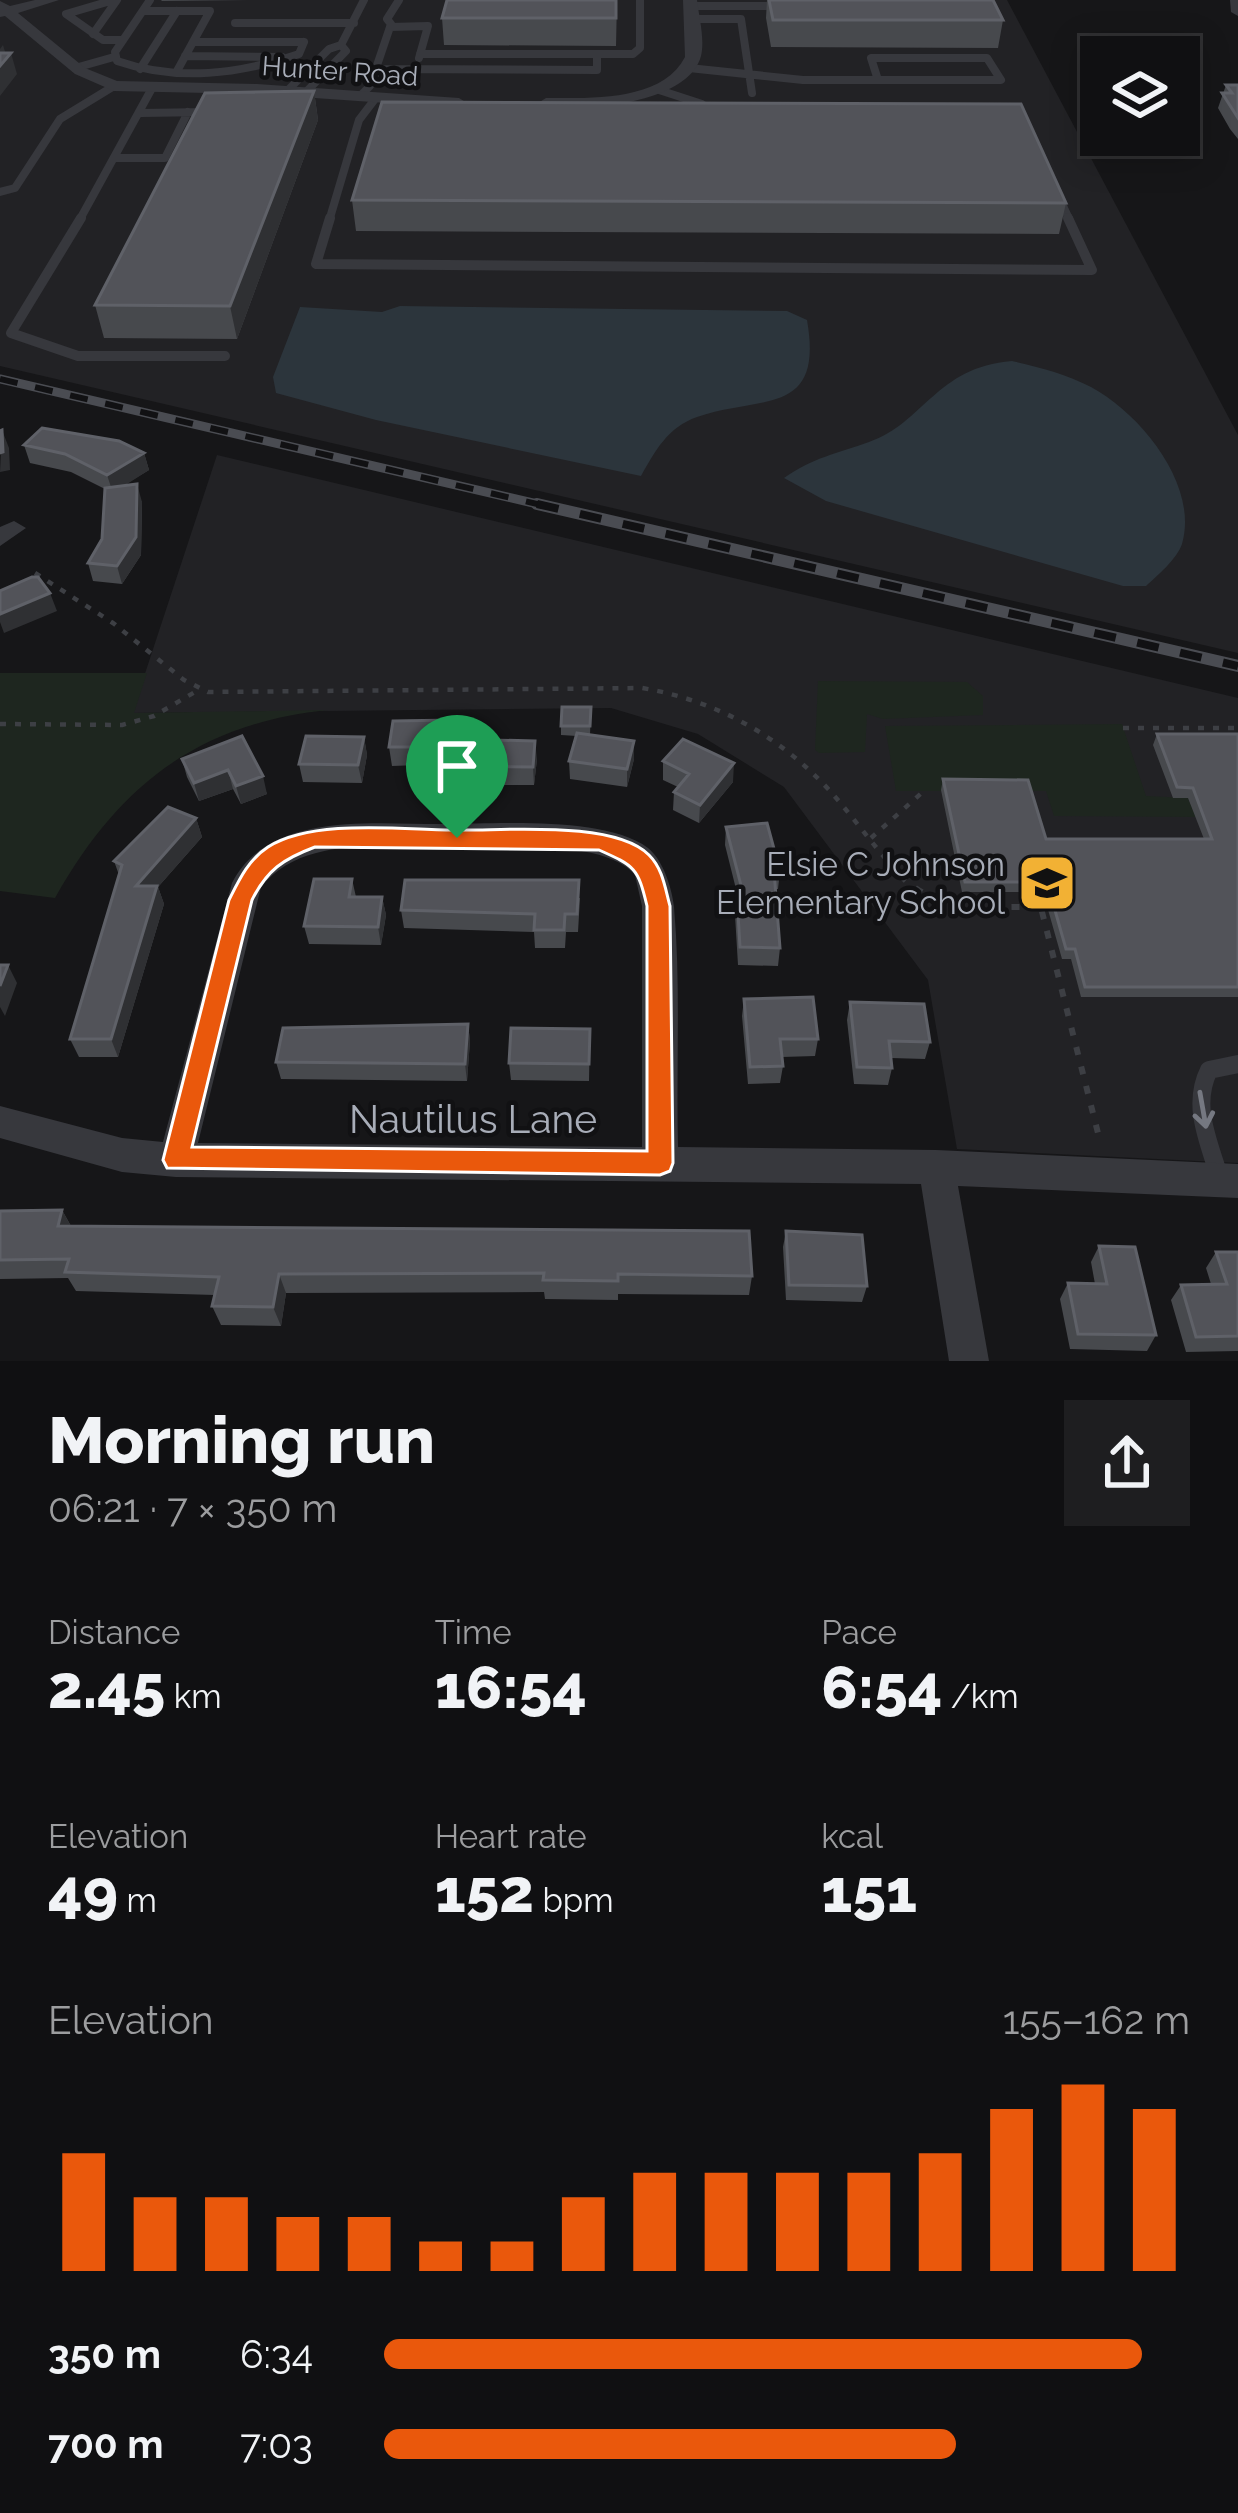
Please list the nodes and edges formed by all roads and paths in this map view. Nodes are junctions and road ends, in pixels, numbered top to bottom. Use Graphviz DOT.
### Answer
graph roads {
  1 [pos="52,0"];
  2 [pos="116,0"];
  3 [pos="150,0"];
  4 [pos="364,0"];
  5 [pos="640,0"];
  6 [pos="1237,0"];
  7 [pos="398,3"];
  8 [pos="738,3"];
  9 [pos="774,3"];
  10 [pos="796,6"];
  11 [pos="690,8"];
  12 [pos="2,10"];
  13 [pos="142,10"];
  14 [pos="177,11"];
  15 [pos="1238,12"];
  16 [pos="235,22"];
  17 [pos="354,23"];
  18 [pos="391,25"];
  19 [pos="94,34"];
  20 [pos="123,40"];
  21 [pos="194,42"];
  22 [pos="341,45"];
  23 [pos="420,55"];
  24 [pos="185,56"];
  25 [pos="597,56"];
  26 [pos="114,57"];
  27 [pos="290,57"];
  28 [pos="914,58"];
  29 [pos="954,58"];
  30 [pos="75,68"];
  31 [pos="688,68"];
  32 [pos="140,69"];
  33 [pos="376,69"];
  34 [pos="416,69"];
  35 [pos="177,71"];
  36 [pos="749,76"];
  37 [pos="878,80"];
  38 [pos="920,80"];
  39 [pos="962,80"];
  40 [pos="114,86"];
  41 [pos="656,89"];
  42 [pos="151,90"];
  43 [pos="287,91"];
  44 [pos="306,92"];
  45 [pos="752,93"];
  46 [pos="367,98"];
  47 [pos="489,103"];
  48 [pos="531,103"];
  49 [pos="692,104"];
  50 [pos="716,104"];
  51 [pos="740,104"];
  52 [pos="763,104"];
  53 [pos="141,112"];
  54 [pos="188,112"];
  55 [pos="212,112"];
  56 [pos="358,120"];
  57 [pos="381,120"];
  58 [pos="694,122"];
  59 [pos="117,158"];
  60 [pos="1054,187"];
  61 [pos="0,192"];
  62 [pos="225,356"];
  63 [pos="34,573"];
  64 [pos="200,689"];
  65 [pos="0,724"];
  66 [pos="1123,728"];
  67 [pos="1238,728"];
  68 [pos="925,790"];
  69 [pos="869,839"];
  70 [pos="1036,892"];
  71 [pos="1040,907"];
  72 [pos="1238,1064"];
  73 [pos="0,1122"];
  74 [pos="1099,1137"];
  75 [pos="176,1160"];
  76 [pos="660,1163"];
  77 [pos="936,1167"];
  78 [pos="1229,1181"];
  79 [pos="969,1361"];
  1 -- 12 [label="street"];
  2 -- 19 [label="lane"];
  2 -- 19 [label="lane"];
  3 -- 13 [label="lane"];
  4 -- 17 [label="lane"];
  5 -- 25 [label="lane"];
  6 -- 15 [label="street"];
  7 -- 18 [label="lane"];
  8 -- 9 [label="lane"];
  8 -- 11 [label="lane"];
  9 -- 10 [label="lane"];
  11 -- 31 [label="street"];
  11 -- 36 [label="lane"];
  12 -- 30 [label="street, Hunter Road"];
  13 -- 14 [label="lane"];
  13 -- 20 [label="lane"];
  14 -- 21 [label="lane"];
  14 -- 32 [label="lane"];
  16 -- 17 [label="lane"];
  17 -- 22 [label="lane"];
  18 -- 23 [label="lane"];
  18 -- 33 [label="lane"];
  19 -- 20 [label="lane"];
  20 -- 26 [label="lane"];
  21 -- 24 [label="lane"];
  21 -- 27 [label="lane"];
  22 -- 43 [label="lane"];
  22 -- 44 [label="lane"];
  23 -- 25 [label="lane"];
  23 -- 34 [label="lane"];
  24 -- 27 [label="lane"];
  24 -- 35 [label="lane"];
  25 -- 34 [label="lane"];
  26 -- 30 [label="lane"];
  26 -- 32 [label="lane"];
  27 -- 35 [label="lane"];
  28 -- 29 [label="lane"];
  28 -- 37 [label="lane"];
  28 -- 38 [label="lane"];
  29 -- 39 [label="lane"];
  29 -- 39 [label="lane"];
  30 -- 40 [label="street, Hunter Road"];
  31 -- 36 [label="lane"];
  31 -- 41 [label="street"];
  32 -- 35 [label="lane"];
  33 -- 34 [label="lane"];
  33 -- 46 [label="lane"];
  36 -- 37 [label="lane"];
  36 -- 45 [label="lane"];
  37 -- 38 [label="lane"];
  38 -- 39 [label="lane"];
  40 -- 42 [label="street, Hunter Road"];
  40 -- 61 [label="lane"];
  41 -- 48 [label="street"];
  41 -- 49 [label="lane"];
  42 -- 43 [label="street, Hunter Road"];
  42 -- 53 [label="lane"];
  43 -- 44 [label="street, Hunter Road"];
  44 -- 46 [label="street, Hunter Road"];
  46 -- 47 [label="street, Hunter Road"];
  46 -- 56 [label="lane"];
  49 -- 50 [label="lane"];
  49 -- 58 [label="lane"];
  51 -- 52 [label="lane"];
  53 -- 54 [label="lane"];
  53 -- 59 [label="lane"];
  54 -- 55 [label="lane"];
  54 -- 59 [label="lane"];
  56 -- 57 [label="lane"];
  56 -- 60 [label="lane"];
  59 -- 62 [label="lane"];
  63 -- 64 [label="path"];
  64 -- 65 [label="path"];
  64 -- 69 [label="path"];
  66 -- 67 [label="path"];
  68 -- 69 [label="path"];
  69 -- 71 [label="path"];
  70 -- 71 [label="path"];
  71 -- 74 [label="path"];
  72 -- 78 [label="lane, one-way"];
  73 -- 75 [label="street, Nautilus Lane"];
  75 -- 76 [label="street, Nautilus Lane"];
  75 -- 76 [label="street"];
  76 -- 77 [label="street, Nautilus Lane"];
  77 -- 78 [label="street, Nautilus Lane"];
  77 -- 79 [label="street"];
}
